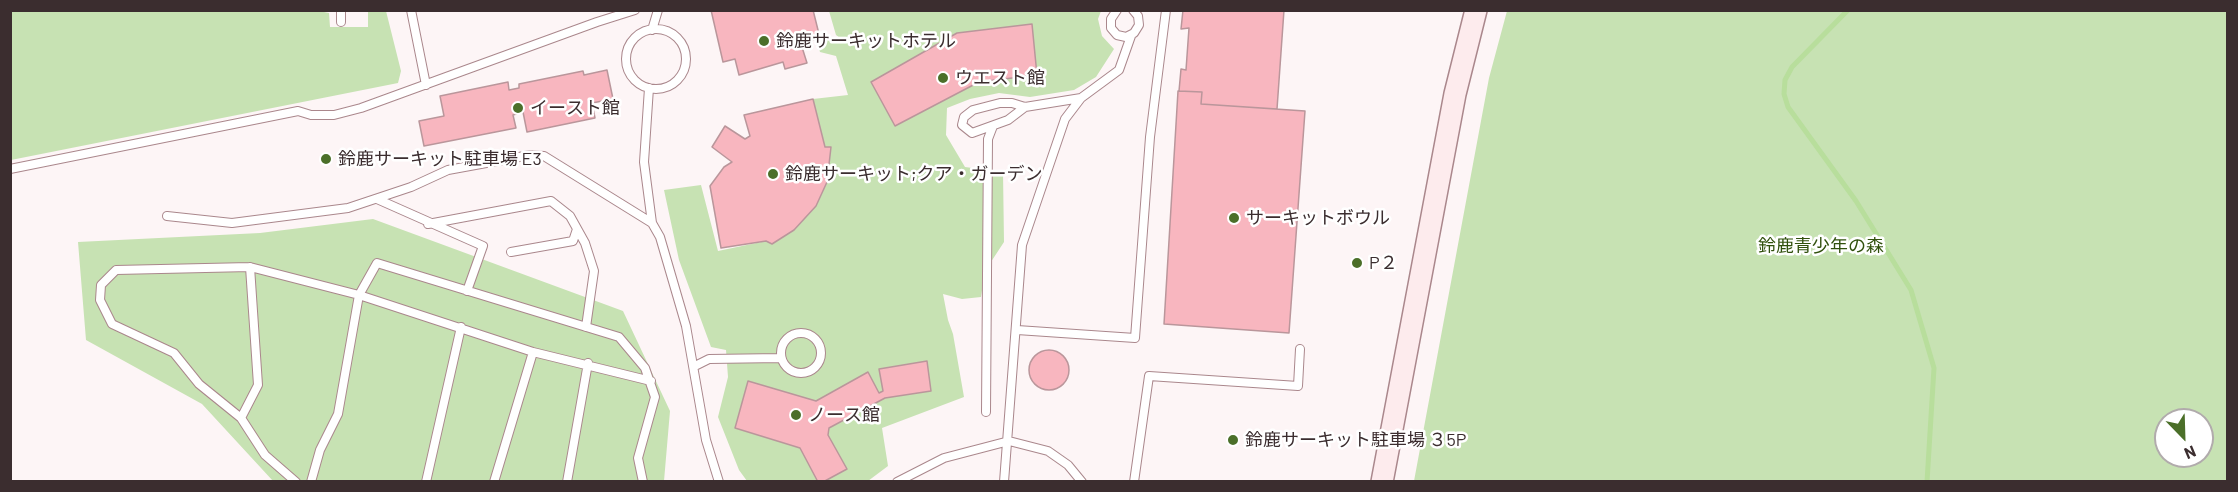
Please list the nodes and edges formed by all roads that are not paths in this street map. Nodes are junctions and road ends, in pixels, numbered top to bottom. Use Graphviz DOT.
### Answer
graph roads {
  1 [pos="341,10"];
  2 [pos="411,10"];
  3 [pos="635,10"];
  4 [pos="658,10"];
  5 [pos="1117,10"];
  6 [pos="1132,10"];
  7 [pos="1166,10"];
  8 [pos="1476,10"];
  9 [pos="341,22"];
  10 [pos="652,30"];
  11 [pos="1131,36"];
  12 [pos="426,85"];
  13 [pos="649,88"];
  14 [pos="1081,98"];
  15 [pos="1025,107"];
  16 [pos="993,126"];
  17 [pos="10,169"];
  18 [pos="377,199"];
  19 [pos="167,216"];
  20 [pos="652,223"];
  21 [pos="428,224"];
  22 [pos="577,229"];
  23 [pos="511,252"];
  24 [pos="250,267"];
  25 [pos="466,291"];
  26 [pos="359,296"];
  27 [pos="461,327"];
  28 [pos="586,327"];
  29 [pos="1017,330"];
  30 [pos="1300,349"];
  31 [pos="533,352"];
  32 [pos="781,358"];
  33 [pos="588,363"];
  34 [pos="695,366"];
  35 [pos="651,381"];
  36 [pos="986,412"];
  37 [pos="240,418"];
  38 [pos="1009,441"];
  39 [pos="296,482"];
  40 [pos="311,482"];
  41 [pos="426,482"];
  42 [pos="494,482"];
  43 [pos="567,482"];
  44 [pos="643,482"];
  45 [pos="719,482"];
  46 [pos="897,482"];
  47 [pos="1004,482"];
  48 [pos="1082,482"];
  49 [pos="1134,482"];
  50 [pos="1382,482"];
  1 -- 9 [label="lane"];
  2 -- 12 [label="lane"];
  3 -- 12 [label="lane"];
  4 -- 10 [label="lane"];
  5 -- 11 [label="lane"];
  6 -- 11 [label="lane"];
  7 -- 29 [label="lane"];
  8 -- 50 [label="street"];
  10 -- 13 [label="lane"];
  10 -- 13 [label="lane"];
  11 -- 14 [label="lane"];
  12 -- 17 [label="lane"];
  13 -- 20 [label="lane"];
  14 -- 15 [label="lane"];
  14 -- 29 [label="lane"];
  15 -- 16 [label="lane"];
  15 -- 16 [label="lane"];
  16 -- 36 [label="lane"];
  18 -- 19 [label="lane"];
  18 -- 20 [label="lane"];
  18 -- 21 [label="lane"];
  20 -- 34 [label="lane"];
  21 -- 22 [label="lane"];
  21 -- 25 [label="lane"];
  22 -- 23 [label="lane"];
  22 -- 28 [label="lane"];
  24 -- 26 [label="lane"];
  24 -- 37 [label="lane"];
  24 -- 37 [label="lane"];
  25 -- 26 [label="lane"];
  25 -- 28 [label="lane"];
  26 -- 27 [label="lane"];
  26 -- 40 [label="lane"];
  27 -- 31 [label="lane"];
  27 -- 41 [label="lane"];
  28 -- 35 [label="lane"];
  29 -- 38 [label="lane"];
  30 -- 49 [label="lane"];
  31 -- 33 [label="lane"];
  31 -- 42 [label="lane"];
  32 -- 32 [label="lane"];
  32 -- 34 [label="lane"];
  33 -- 35 [label="lane"];
  33 -- 43 [label="lane"];
  34 -- 45 [label="lane"];
  35 -- 44 [label="lane"];
  37 -- 39 [label="lane"];
  38 -- 46 [label="lane"];
  38 -- 47 [label="lane"];
  38 -- 48 [label="lane"];
}
